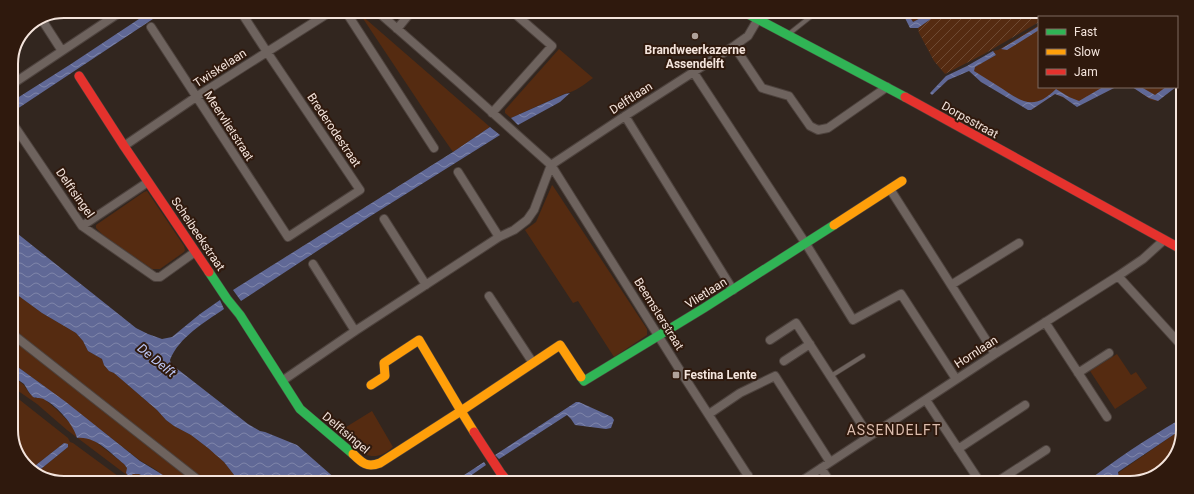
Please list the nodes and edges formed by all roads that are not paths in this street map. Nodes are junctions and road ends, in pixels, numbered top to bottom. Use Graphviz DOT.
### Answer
graph roads {
  1 [pos="112,18"];
  2 [pos="245,18"];
  3 [pos="321,18"];
  4 [pos="350,18"];
  5 [pos="384,18"];
  6 [pos="406,18"];
  7 [pos="520,18"];
  8 [pos="809,18"];
  9 [pos="758,19"];
  10 [pos="44,22"];
  11 [pos="150,27"];
  12 [pos="396,29"];
  13 [pos="788,35"];
  14 [pos="734,46"];
  15 [pos="62,51"];
  16 [pos="267,52"];
  17 [pos="694,73"];
  18 [pos="79,76"];
  19 [pos="18,80"];
  20 [pos="886,88"];
  21 [pos="196,97"];
  22 [pos="492,113"];
  23 [pos="625,116"];
  24 [pos="18,131"];
  25 [pos="124,146"];
  26 [pos="434,148"];
  27 [pos="551,166"];
  28 [pos="458,172"];
  29 [pos="902,181"];
  30 [pos="148,182"];
  31 [pos="890,189"];
  32 [pos="384,219"];
  33 [pos="82,226"];
  34 [pos="288,237"];
  35 [pos="499,237"];
  36 [pos="1164,240"];
  37 [pos="1019,243"];
  38 [pos="806,244"];
  39 [pos="1176,246"];
  40 [pos="195,252"];
  41 [pos="313,264"];
  42 [pos="1118,276"];
  43 [pos="426,285"];
  44 [pos="951,285"];
  45 [pos="733,290"];
  46 [pos="489,296"];
  47 [pos="227,299"];
  48 [pos="1045,322"];
  49 [pos="355,331"];
  50 [pos="659,336"];
  51 [pos="18,339"];
  52 [pos="770,340"];
  53 [pos="1176,340"];
  54 [pos="810,344"];
  55 [pos="1109,353"];
  56 [pos="994,354"];
  57 [pos="863,356"];
  58 [pos="784,361"];
  59 [pos="533,363"];
  60 [pos="1078,373"];
  61 [pos="830,377"];
  62 [pos="956,379"];
  63 [pos="282,381"];
  64 [pos="371,386"];
  65 [pos="926,400"];
  66 [pos="1025,405"];
  67 [pos="461,411"];
  68 [pos="709,414"];
  69 [pos="1107,417"];
  70 [pos="869,436"];
  71 [pos="958,449"];
  72 [pos="1046,450"];
  73 [pos="830,462"];
  74 [pos="821,468"];
  75 [pos="193,476"];
  76 [pos="503,476"];
  77 [pos="749,476"];
  78 [pos="809,476"];
  79 [pos="826,476"];
  80 [pos="976,476"];
  81 [pos="1005,476"];
  1 -- 15 [label="street"];
  2 -- 16 [label="street, Brederodestraat"];
  3 -- 16 [label="street, Twiskelaan"];
  4 -- 26 [label="street"];
  5 -- 12 [label="street"];
  6 -- 12 [label="street"];
  7 -- 22 [label="street"];
  8 -- 13 [label="lane"];
  9 -- 13 [label="street, Dorpsstraat"];
  9 -- 14 [label="street, Delftlaan"];
  10 -- 15 [label="street"];
  11 -- 21 [label="street, Meervlietstraat"];
  12 -- 22 [label="street"];
  13 -- 20 [label="street, Dorpsstraat"];
  14 -- 17 [label="street, Delftlaan"];
  14 -- 20 [label="street"];
  15 -- 19 [label="street"];
  16 -- 21 [label="street, Twiskelaan"];
  16 -- 34 [label="street, Brederodestraat"];
  17 -- 23 [label="street, Delftlaan"];
  17 -- 38 [label="street"];
  18 -- 25 [label="street, Scheibeekstraat"];
  20 -- 36 [label="street, Dorpsstraat"];
  21 -- 25 [label="street, Twiskelaan"];
  21 -- 34 [label="street, Meervlietstraat"];
  22 -- 27 [label="street"];
  23 -- 27 [label="street, Delftlaan"];
  23 -- 45 [label="street"];
  24 -- 33 [label="street, Delftsingel"];
  25 -- 30 [label="street, Scheibeekstraat"];
  27 -- 35 [label="street"];
  27 -- 50 [label="street, Beemsterstraat"];
  28 -- 35 [label="street"];
  29 -- 31 [label="street, Vlietlaan"];
  30 -- 33 [label="street"];
  30 -- 40 [label="street, Scheibeekstraat"];
  31 -- 38 [label="street, Vlietlaan"];
  31 -- 44 [label="street"];
  32 -- 43 [label="street"];
  33 -- 40 [label="street, Delftsingel"];
  35 -- 43 [label="street"];
  36 -- 39 [label="street, Dorpsstraat"];
  36 -- 42 [label="street, Hornlaan"];
  37 -- 44 [label="street"];
  38 -- 45 [label="street, Vlietlaan"];
  38 -- 62 [label="street"];
  40 -- 47 [label="street, Scheibeekstraat"];
  41 -- 49 [label="street"];
  42 -- 48 [label="street, Hornlaan"];
  42 -- 53 [label="street"];
  43 -- 49 [label="street"];
  44 -- 56 [label="street"];
  45 -- 50 [label="street, Vlietlaan"];
  46 -- 59 [label="street"];
  47 -- 63 [label="street, Delftsingel"];
  48 -- 56 [label="street, Hornlaan"];
  48 -- 60 [label="street"];
  49 -- 63 [label="street"];
  50 -- 59 [label="street, Vlietlaan"];
  50 -- 68 [label="street, Beemsterstraat"];
  51 -- 75 [label="street"];
  52 -- 54 [label="street"];
  54 -- 58 [label="street"];
  54 -- 61 [label="street"];
  55 -- 60 [label="street"];
  56 -- 62 [label="street, Hornlaan"];
  57 -- 61 [label="lane"];
  59 -- 67 [label="street, Vlietlaan"];
  60 -- 69 [label="street"];
  61 -- 70 [label="street"];
  62 -- 65 [label="street, Hornlaan"];
  63 -- 67 [label="street, Delftsingel"];
  64 -- 67 [label="street"];
  65 -- 70 [label="street, Hornlaan"];
  65 -- 71 [label="street"];
  66 -- 71 [label="street"];
  67 -- 76 [label="street"];
  68 -- 73 [label="street"];
  68 -- 77 [label="street, Beemsterstraat"];
  70 -- 73 [label="street, Hornlaan"];
  71 -- 80 [label="street"];
  72 -- 81 [label="street"];
  73 -- 74 [label="street, Hornlaan"];
  74 -- 78 [label="street, Hornlaan"];
  74 -- 79 [label="street"];
}
